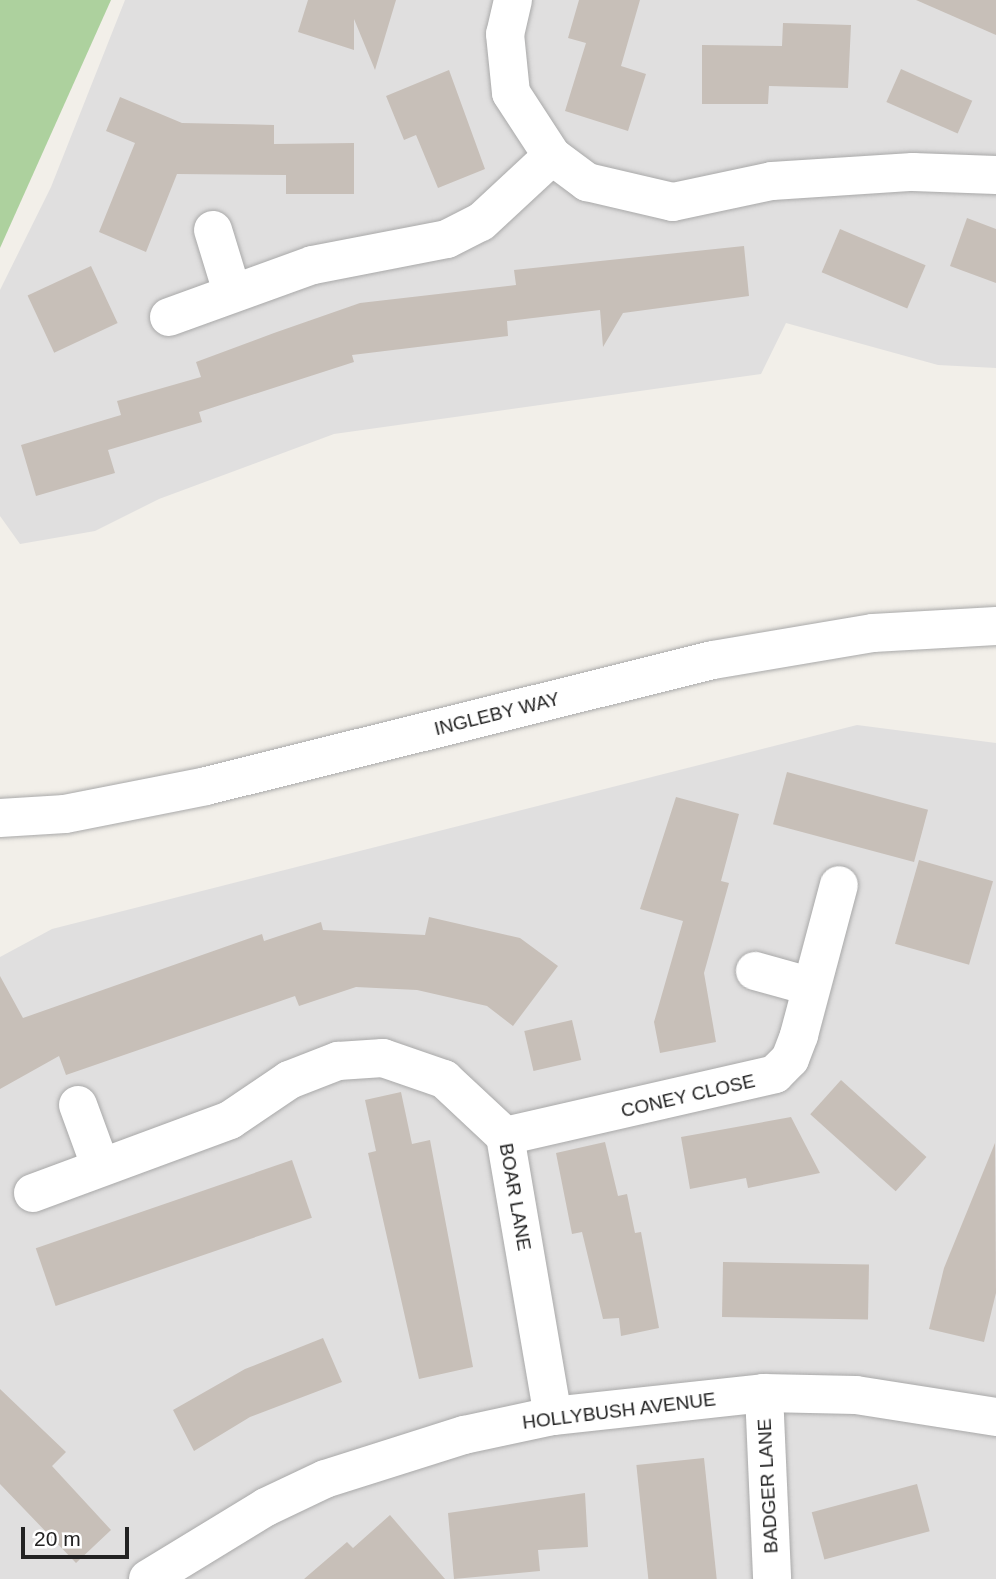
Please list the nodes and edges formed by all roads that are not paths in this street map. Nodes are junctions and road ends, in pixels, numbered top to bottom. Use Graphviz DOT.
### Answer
graph roads {
  1 [pos="513,0"];
  2 [pos="552,156"];
  3 [pos="996,174"];
  4 [pos="213,230"];
  5 [pos="231,289"];
  6 [pos="169,317"];
  7 [pos="996,626"];
  8 [pos="0,818"];
  9 [pos="839,885"];
  10 [pos="755,971"];
  11 [pos="809,986"];
  12 [pos="78,1105"];
  13 [pos="505,1136"];
  14 [pos="100,1165"];
  15 [pos="33,1193"];
  16 [pos="764,1394"];
  17 [pos="553,1416"];
  18 [pos="996,1417"];
  19 [pos="148,1579"];
  20 [pos="772,1579"];
  1 -- 2 [label="street"];
  2 -- 3 [label="street"];
  2 -- 5 [label="street"];
  4 -- 5 [label="street"];
  5 -- 6 [label="street"];
  7 -- 8 [label="street, INGLEBY WAY"];
  9 -- 11 [label="street, CONEY CLOSE"];
  10 -- 11 [label="street"];
  11 -- 13 [label="street, CONEY CLOSE"];
  12 -- 14 [label="street"];
  13 -- 14 [label="street, BOAR LANE"];
  13 -- 17 [label="street, BOAR LANE"];
  14 -- 15 [label="street, BOAR LANE"];
  16 -- 17 [label="street, HOLLYBUSH AVENUE"];
  16 -- 18 [label="street, HOLLYBUSH AVENUE"];
  16 -- 20 [label="street, BADGER LANE"];
  17 -- 19 [label="street, HOLLYBUSH AVENUE"];
}
